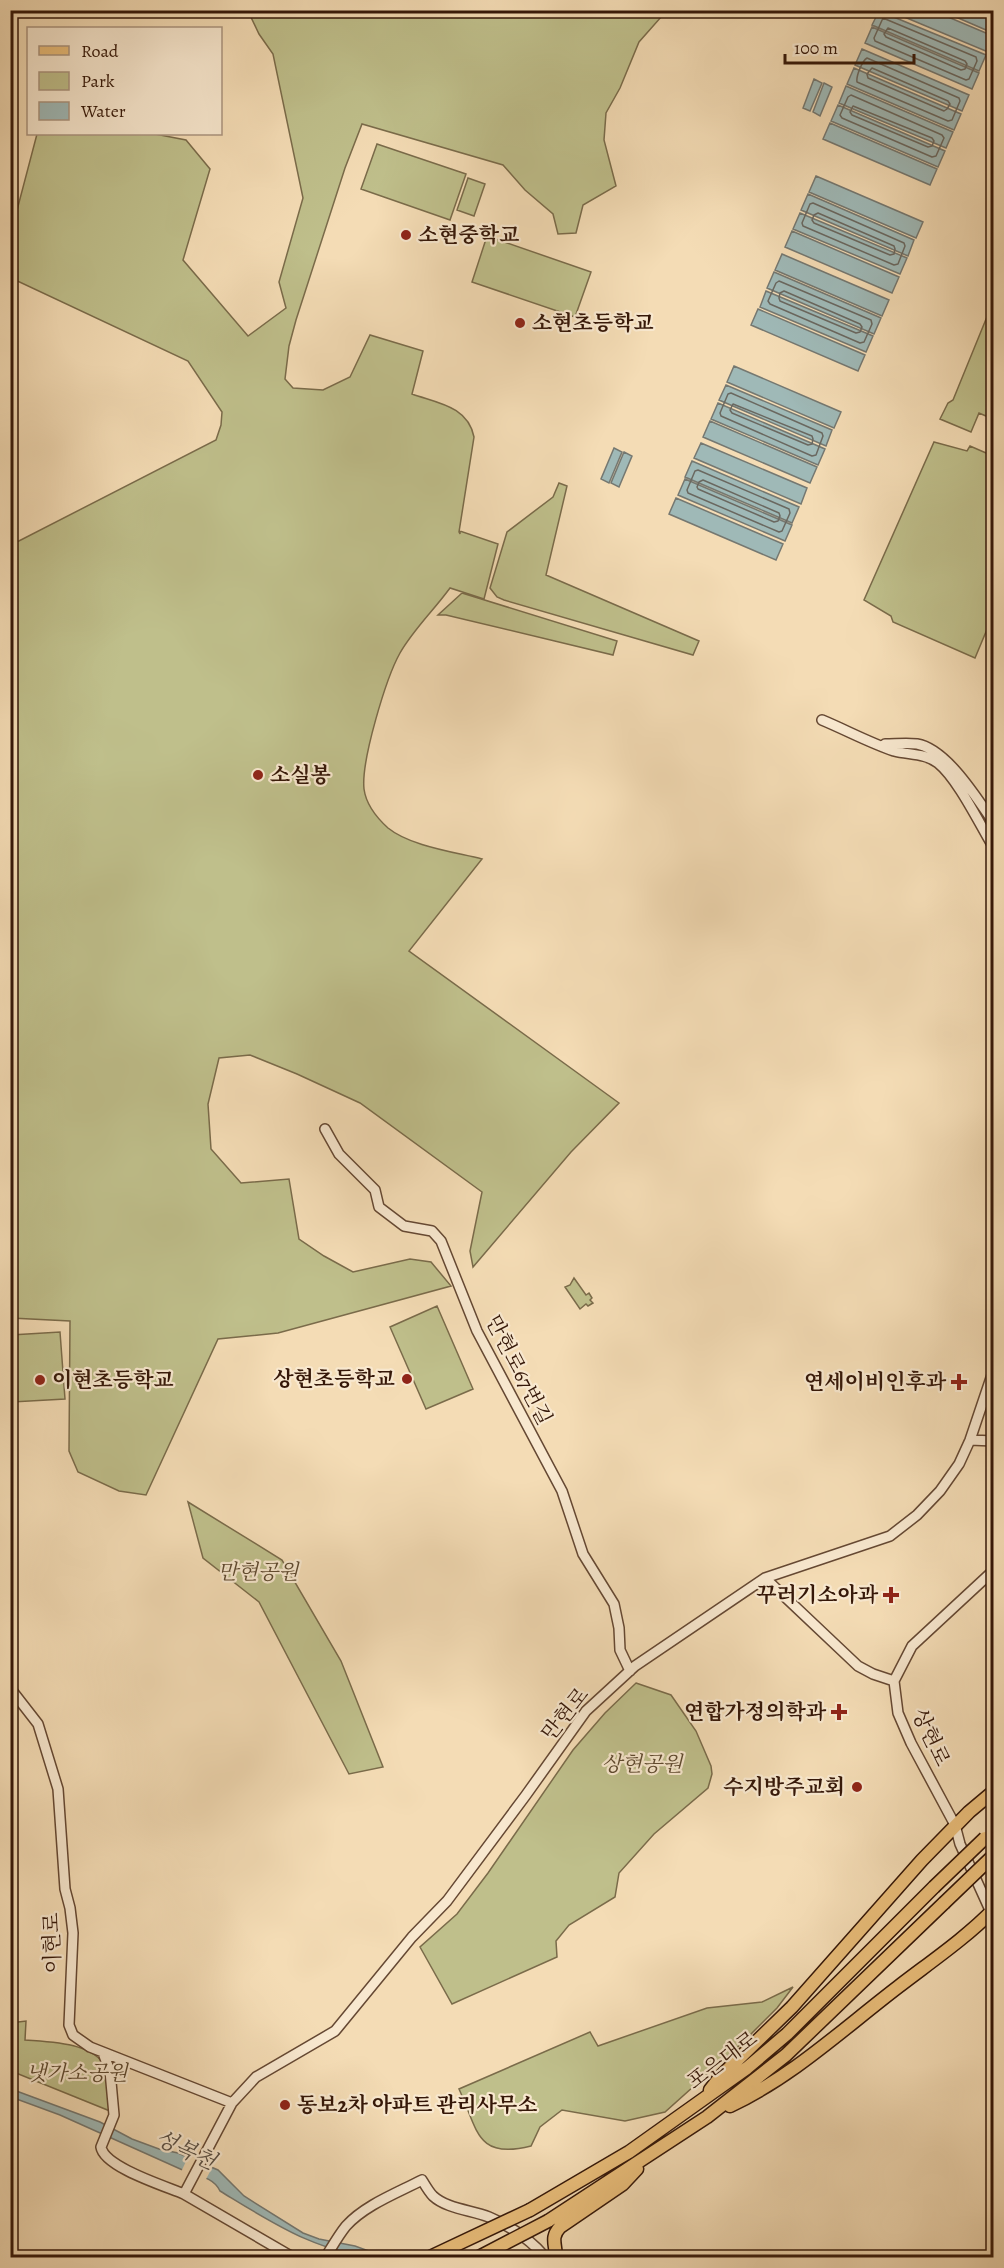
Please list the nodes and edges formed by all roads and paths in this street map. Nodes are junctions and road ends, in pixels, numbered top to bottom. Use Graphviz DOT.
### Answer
graph roads {
  1 [pos="822,720"];
  2 [pos="878,744"];
  3 [pos="993,823"];
  4 [pos="993,848"];
  5 [pos="325,1129"];
  6 [pos="993,1369"];
  7 [pos="970,1440"];
  8 [pos="993,1441"];
  9 [pos="993,1570"];
  10 [pos="765,1578"];
  11 [pos="630,1671"];
  12 [pos="894,1681"];
  13 [pos="10,1688"];
  14 [pos="993,1791"];
  15 [pos="955,1825"];
  16 [pos="993,1830"];
  17 [pos="993,1855"];
  18 [pos="992,1913"];
  19 [pos="103,2053"];
  20 [pos="699,2102"];
  21 [pos="232,2103"];
  22 [pos="707,2117"];
  23 [pos="646,2158"];
  24 [pos="186,2190"];
  25 [pos="278,2247"];
  26 [pos="289,2258"];
  27 [pos="294,2258"];
  28 [pos="325,2258"];
  29 [pos="428,2258"];
  30 [pos="477,2258"];
  31 [pos="546,2258"];
  32 [pos="556,2258"];
  1 -- 2 [label="street"];
  2 -- 3 [label="street"];
  2 -- 4 [label="street"];
  5 -- 11 [label="street, 만현로67번길"];
  6 -- 7 [label="street, 만현로"];
  7 -- 8 [label="street"];
  7 -- 10 [label="street, 만현로"];
  9 -- 12 [label="street"];
  10 -- 11 [label="street, 만현로"];
  10 -- 12 [label="street"];
  11 -- 21 [label="street, 만현로"];
  12 -- 15 [label="street, 상현로"];
  13 -- 19 [label="street, 이현로"];
  14 -- 15 [label="main road"];
  15 -- 18 [label="street, 상현로"];
  15 -- 20 [label="main road"];
  16 -- 20 [label="main road, 포은대로, bridge"];
  17 -- 22 [label="main road, 포은대로, bridge"];
  18 -- 22 [label="main road"];
  19 -- 21 [label="street, 이현로"];
  19 -- 24 [label="street"];
  20 -- 29 [label="main road, 포은대로, bridge"];
  21 -- 24 [label="street, 만현로"];
  22 -- 23 [label="main road, 포은대로"];
  23 -- 30 [label="main road, 포은대로, bridge"];
  23 -- 32 [label="main road"];
  24 -- 25 [label="street"];
  25 -- 26 [label="street"];
  25 -- 27 [label="street"];
  28 -- 31 [label="street"];
}
